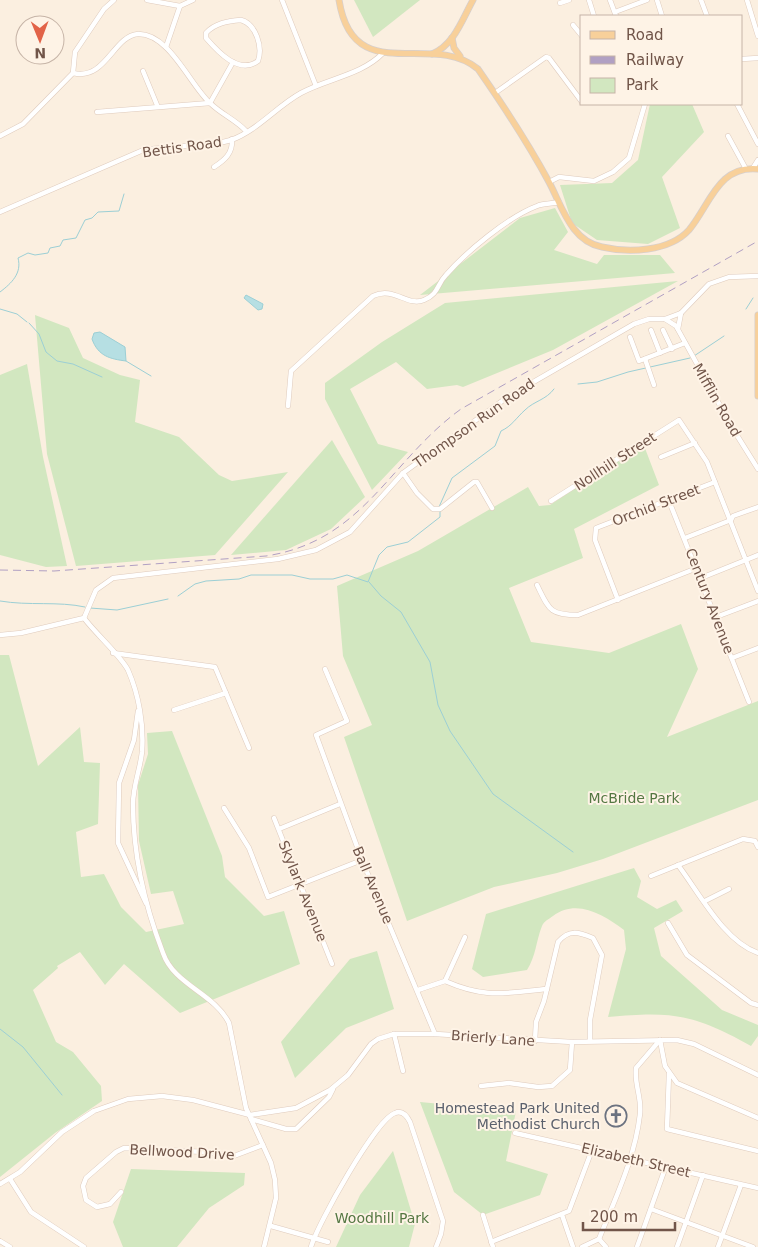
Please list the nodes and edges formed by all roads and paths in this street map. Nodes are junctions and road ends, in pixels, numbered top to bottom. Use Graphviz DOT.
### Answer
graph roads {
  1 [pos="114,0"];
  2 [pos="147,0"];
  3 [pos="193,0"];
  4 [pos="282,0"];
  5 [pos="339,0"];
  6 [pos="473,0"];
  7 [pos="569,0"];
  8 [pos="588,0"];
  9 [pos="610,0"];
  10 [pos="647,0"];
  11 [pos="657,0"];
  12 [pos="701,0"];
  13 [pos="747,0"];
  14 [pos="560,3"];
  15 [pos="180,6"];
  16 [pos="616,14"];
  17 [pos="594,15"];
  18 [pos="662,15"];
  19 [pos="707,15"];
  20 [pos="573,25"];
  21 [pos="580,34"];
  22 [pos="758,36"];
  23 [pos="452,38"];
  24 [pos="166,47"];
  25 [pos="382,53"];
  26 [pos="432,54"];
  27 [pos="445,56"];
  28 [pos="460,56"];
  29 [pos="758,58"];
  30 [pos="743,59"];
  31 [pos="233,62"];
  32 [pos="478,69"];
  33 [pos="143,71"];
  34 [pos="73,73"];
  35 [pos="316,86"];
  36 [pos="495,93"];
  37 [pos="580,100"];
  38 [pos="210,103"];
  39 [pos="645,105"];
  40 [pos="738,105"];
  41 [pos="157,106"];
  42 [pos="97,112"];
  43 [pos="246,131"];
  44 [pos="0,136"];
  45 [pos="728,136"];
  46 [pos="232,139"];
  47 [pos="758,144"];
  48 [pos="758,160"];
  49 [pos="214,167"];
  50 [pos="755,168"];
  51 [pos="746,169"];
  52 [pos="549,182"];
  53 [pos="559,202"];
  54 [pos="0,212"];
  55 [pos="758,276"];
  56 [pos="681,313"];
  57 [pos="758,315"];
  58 [pos="665,319"];
  59 [pos="651,330"];
  60 [pos="663,330"];
  61 [pos="678,330"];
  62 [pos="630,336"];
  63 [pos="685,343"];
  64 [pos="672,349"];
  65 [pos="660,353"];
  66 [pos="645,359"];
  67 [pos="654,385"];
  68 [pos="758,396"];
  69 [pos="288,406"];
  70 [pos="695,443"];
  71 [pos="661,457"];
  72 [pos="758,469"];
  73 [pos="404,473"];
  74 [pos="715,482"];
  75 [pos="669,501"];
  76 [pos="551,502"];
  77 [pos="758,507"];
  78 [pos="492,508"];
  79 [pos="731,520"];
  80 [pos="685,538"];
  81 [pos="758,555"];
  82 [pos="746,560"];
  83 [pos="697,568"];
  84 [pos="701,578"];
  85 [pos="537,585"];
  86 [pos="758,591"];
  87 [pos="618,600"];
  88 [pos="758,601"];
  89 [pos="716,617"];
  90 [pos="84,618"];
  91 [pos="0,635"];
  92 [pos="758,648"];
  93 [pos="113,653"];
  94 [pos="732,658"];
  95 [pos="325,669"];
  96 [pos="226,693"];
  97 [pos="748,702"];
  98 [pos="139,705"];
  99 [pos="174,710"];
  100 [pos="249,748"];
  101 [pos="340,804"];
  102 [pos="224,808"];
  103 [pos="274,818"];
  104 [pos="278,829"];
  105 [pos="758,847"];
  106 [pos="362,860"];
  107 [pos="678,865"];
  108 [pos="651,876"];
  109 [pos="302,885"];
  110 [pos="729,889"];
  111 [pos="705,901"];
  112 [pos="151,911"];
  113 [pos="668,923"];
  114 [pos="466,937"];
  115 [pos="758,954"];
  116 [pos="332,964"];
  117 [pos="445,981"];
  118 [pos="547,989"];
  119 [pos="418,990"];
  120 [pos="758,1004"];
  121 [pos="394,1034"];
  122 [pos="435,1034"];
  123 [pos="660,1040"];
  124 [pos="535,1041"];
  125 [pos="572,1042"];
  126 [pos="590,1042"];
  127 [pos="403,1071"];
  128 [pos="669,1073"];
  129 [pos="758,1075"];
  130 [pos="481,1086"];
  131 [pos="334,1087"];
  132 [pos="250,1117"];
  133 [pos="758,1118"];
  134 [pos="515,1133"];
  135 [pos="263,1145"];
  136 [pos="592,1150"];
  137 [pos="758,1151"];
  138 [pos="630,1159"];
  139 [pos="666,1166"];
  140 [pos="703,1175"];
  141 [pos="10,1179"];
  142 [pos="0,1184"];
  143 [pos="741,1185"];
  144 [pos="758,1188"];
  145 [pos="121,1192"];
  146 [pos="651,1209"];
  147 [pos="483,1215"];
  148 [pos="562,1215"];
  149 [pos="686,1222"];
  150 [pos="271,1226"];
  151 [pos="722,1235"];
  152 [pos="314,1238"];
  153 [pos="599,1239"];
  154 [pos="0,1241"];
  155 [pos="328,1242"];
  156 [pos="492,1244"];
  157 [pos="10,1247"];
  158 [pos="84,1247"];
  159 [pos="264,1247"];
  160 [pos="311,1247"];
  161 [pos="436,1247"];
  162 [pos="573,1247"];
  163 [pos="582,1247"];
  164 [pos="606,1247"];
  165 [pos="637,1247"];
  166 [pos="677,1247"];
  167 [pos="718,1247"];
  168 [pos="753,1247"];
  1 -- 34 [label="street"];
  2 -- 15 [label="street"];
  3 -- 15 [label="street"];
  4 -- 35 [label="street"];
  5 -- 25 [label="main road"];
  6 -- 23 [label="main road"];
  7 -- 14 [label="street"];
  8 -- 17 [label="street"];
  9 -- 16 [label="street"];
  10 -- 16 [label="street"];
  11 -- 18 [label="street"];
  12 -- 19 [label="street"];
  13 -- 22 [label="street"];
  15 -- 24 [label="street"];
  20 -- 21 [label="street"];
  23 -- 26 [label="main road"];
  23 -- 28 [label="main road"];
  24 -- 34 [label="street"];
  24 -- 38 [label="street"];
  25 -- 26 [label="main road"];
  25 -- 35 [label="street, Bettis Road"];
  26 -- 27 [label="main road"];
  27 -- 28 [label="main road"];
  27 -- 32 [label="main road"];
  28 -- 32 [label="main road"];
  29 -- 30 [label="street"];
  31 -- 31 [label="street"];
  31 -- 38 [label="street"];
  32 -- 36 [label="main road"];
  33 -- 41 [label="street"];
  34 -- 44 [label="street"];
  35 -- 43 [label="street, Bettis Road"];
  36 -- 37 [label="street"];
  36 -- 52 [label="main road"];
  38 -- 41 [label="street"];
  38 -- 43 [label="street"];
  39 -- 52 [label="street"];
  40 -- 47 [label="street"];
  41 -- 42 [label="street"];
  43 -- 46 [label="street, Bettis Road"];
  45 -- 51 [label="street"];
  46 -- 49 [label="street"];
  46 -- 54 [label="street, Bettis Road"];
  48 -- 50 [label="street"];
  50 -- 51 [label="main road"];
  51 -- 53 [label="main road"];
  52 -- 53 [label="main road"];
  53 -- 69 [label="street"];
  55 -- 56 [label="street, Thompson Run Road"];
  56 -- 58 [label="street, Thompson Run Road"];
  56 -- 61 [label="street"];
  57 -- 68 [label="main road"];
  58 -- 61 [label="street"];
  58 -- 73 [label="street, Thompson Run Road"];
  59 -- 65 [label="street"];
  60 -- 64 [label="street"];
  61 -- 63 [label="street, Mifflin Road"];
  62 -- 66 [label="street"];
  63 -- 64 [label="street"];
  63 -- 72 [label="street, Mifflin Road"];
  64 -- 65 [label="street"];
  65 -- 66 [label="street"];
  66 -- 67 [label="street"];
  70 -- 71 [label="street"];
  70 -- 74 [label="street"];
  70 -- 76 [label="street, Nollhill Street"];
  73 -- 78 [label="street"];
  73 -- 90 [label="street, Thompson Run Road"];
  74 -- 75 [label="street, Orchid Street"];
  74 -- 79 [label="street"];
  75 -- 80 [label="street, Century Avenue"];
  75 -- 87 [label="street, Orchid Street"];
  77 -- 79 [label="street"];
  79 -- 80 [label="street"];
  79 -- 82 [label="street"];
  80 -- 83 [label="street, Century Avenue"];
  81 -- 82 [label="street"];
  82 -- 84 [label="street"];
  82 -- 86 [label="street"];
  83 -- 84 [label="street, Century Avenue"];
  83 -- 87 [label="street"];
  84 -- 89 [label="street, Century Avenue"];
  85 -- 87 [label="street"];
  88 -- 89 [label="street"];
  89 -- 94 [label="street, Century Avenue"];
  90 -- 91 [label="street"];
  90 -- 93 [label="street"];
  92 -- 94 [label="street"];
  93 -- 96 [label="street"];
  93 -- 98 [label="street"];
  94 -- 97 [label="street, Century Avenue"];
  95 -- 101 [label="street, Ball Avenue"];
  96 -- 99 [label="street"];
  96 -- 100 [label="street"];
  98 -- 112 [label="street"];
  98 -- 112 [label="street"];
  101 -- 104 [label="street"];
  101 -- 106 [label="street, Ball Avenue"];
  102 -- 109 [label="street"];
  103 -- 104 [label="street, Skylark Avenue"];
  104 -- 109 [label="street, Skylark Avenue"];
  105 -- 107 [label="street"];
  106 -- 109 [label="street"];
  106 -- 119 [label="street, Ball Avenue"];
  107 -- 108 [label="street"];
  107 -- 111 [label="street"];
  109 -- 116 [label="street, Skylark Avenue"];
  110 -- 111 [label="street"];
  111 -- 115 [label="street"];
  112 -- 132 [label="street"];
  113 -- 120 [label="street"];
  114 -- 117 [label="street"];
  117 -- 118 [label="street"];
  117 -- 119 [label="street"];
  118 -- 124 [label="street"];
  118 -- 126 [label="street"];
  119 -- 122 [label="street, Ball Avenue"];
  121 -- 122 [label="street, Brierly Lane"];
  121 -- 127 [label="street"];
  121 -- 131 [label="street, Brierly Lane"];
  122 -- 124 [label="street, Brierly Lane"];
  123 -- 126 [label="street, Brierly Lane"];
  123 -- 128 [label="street"];
  123 -- 129 [label="street, Brierly Lane"];
  123 -- 138 [label="street"];
  124 -- 125 [label="street, Brierly Lane"];
  125 -- 126 [label="street, Brierly Lane"];
  125 -- 130 [label="street"];
  128 -- 133 [label="street"];
  128 -- 137 [label="street"];
  131 -- 132 [label="street, Brierly Lane"];
  131 -- 132 [label="street"];
  132 -- 135 [label="street"];
  132 -- 141 [label="street"];
  134 -- 136 [label="street, Elizabeth Street"];
  135 -- 145 [label="street, Bellwood Drive"];
  135 -- 150 [label="street"];
  136 -- 138 [label="street, Elizabeth Street"];
  136 -- 148 [label="street"];
  138 -- 139 [label="street, Elizabeth Street"];
  138 -- 153 [label="street"];
  139 -- 140 [label="street, Elizabeth Street"];
  139 -- 146 [label="street"];
  140 -- 143 [label="street, Elizabeth Street"];
  140 -- 149 [label="street"];
  141 -- 142 [label="street"];
  141 -- 158 [label="street"];
  143 -- 144 [label="street, Elizabeth Street"];
  143 -- 151 [label="street"];
  146 -- 149 [label="street"];
  146 -- 165 [label="street"];
  147 -- 156 [label="street"];
  148 -- 156 [label="street"];
  148 -- 162 [label="street"];
  149 -- 151 [label="street"];
  149 -- 166 [label="street"];
  150 -- 152 [label="street"];
  150 -- 159 [label="street"];
  151 -- 167 [label="street"];
  151 -- 168 [label="street"];
  152 -- 155 [label="street"];
  152 -- 160 [label="street"];
  152 -- 161 [label="street"];
  153 -- 163 [label="street"];
  153 -- 164 [label="street"];
  154 -- 157 [label="street"];
}
